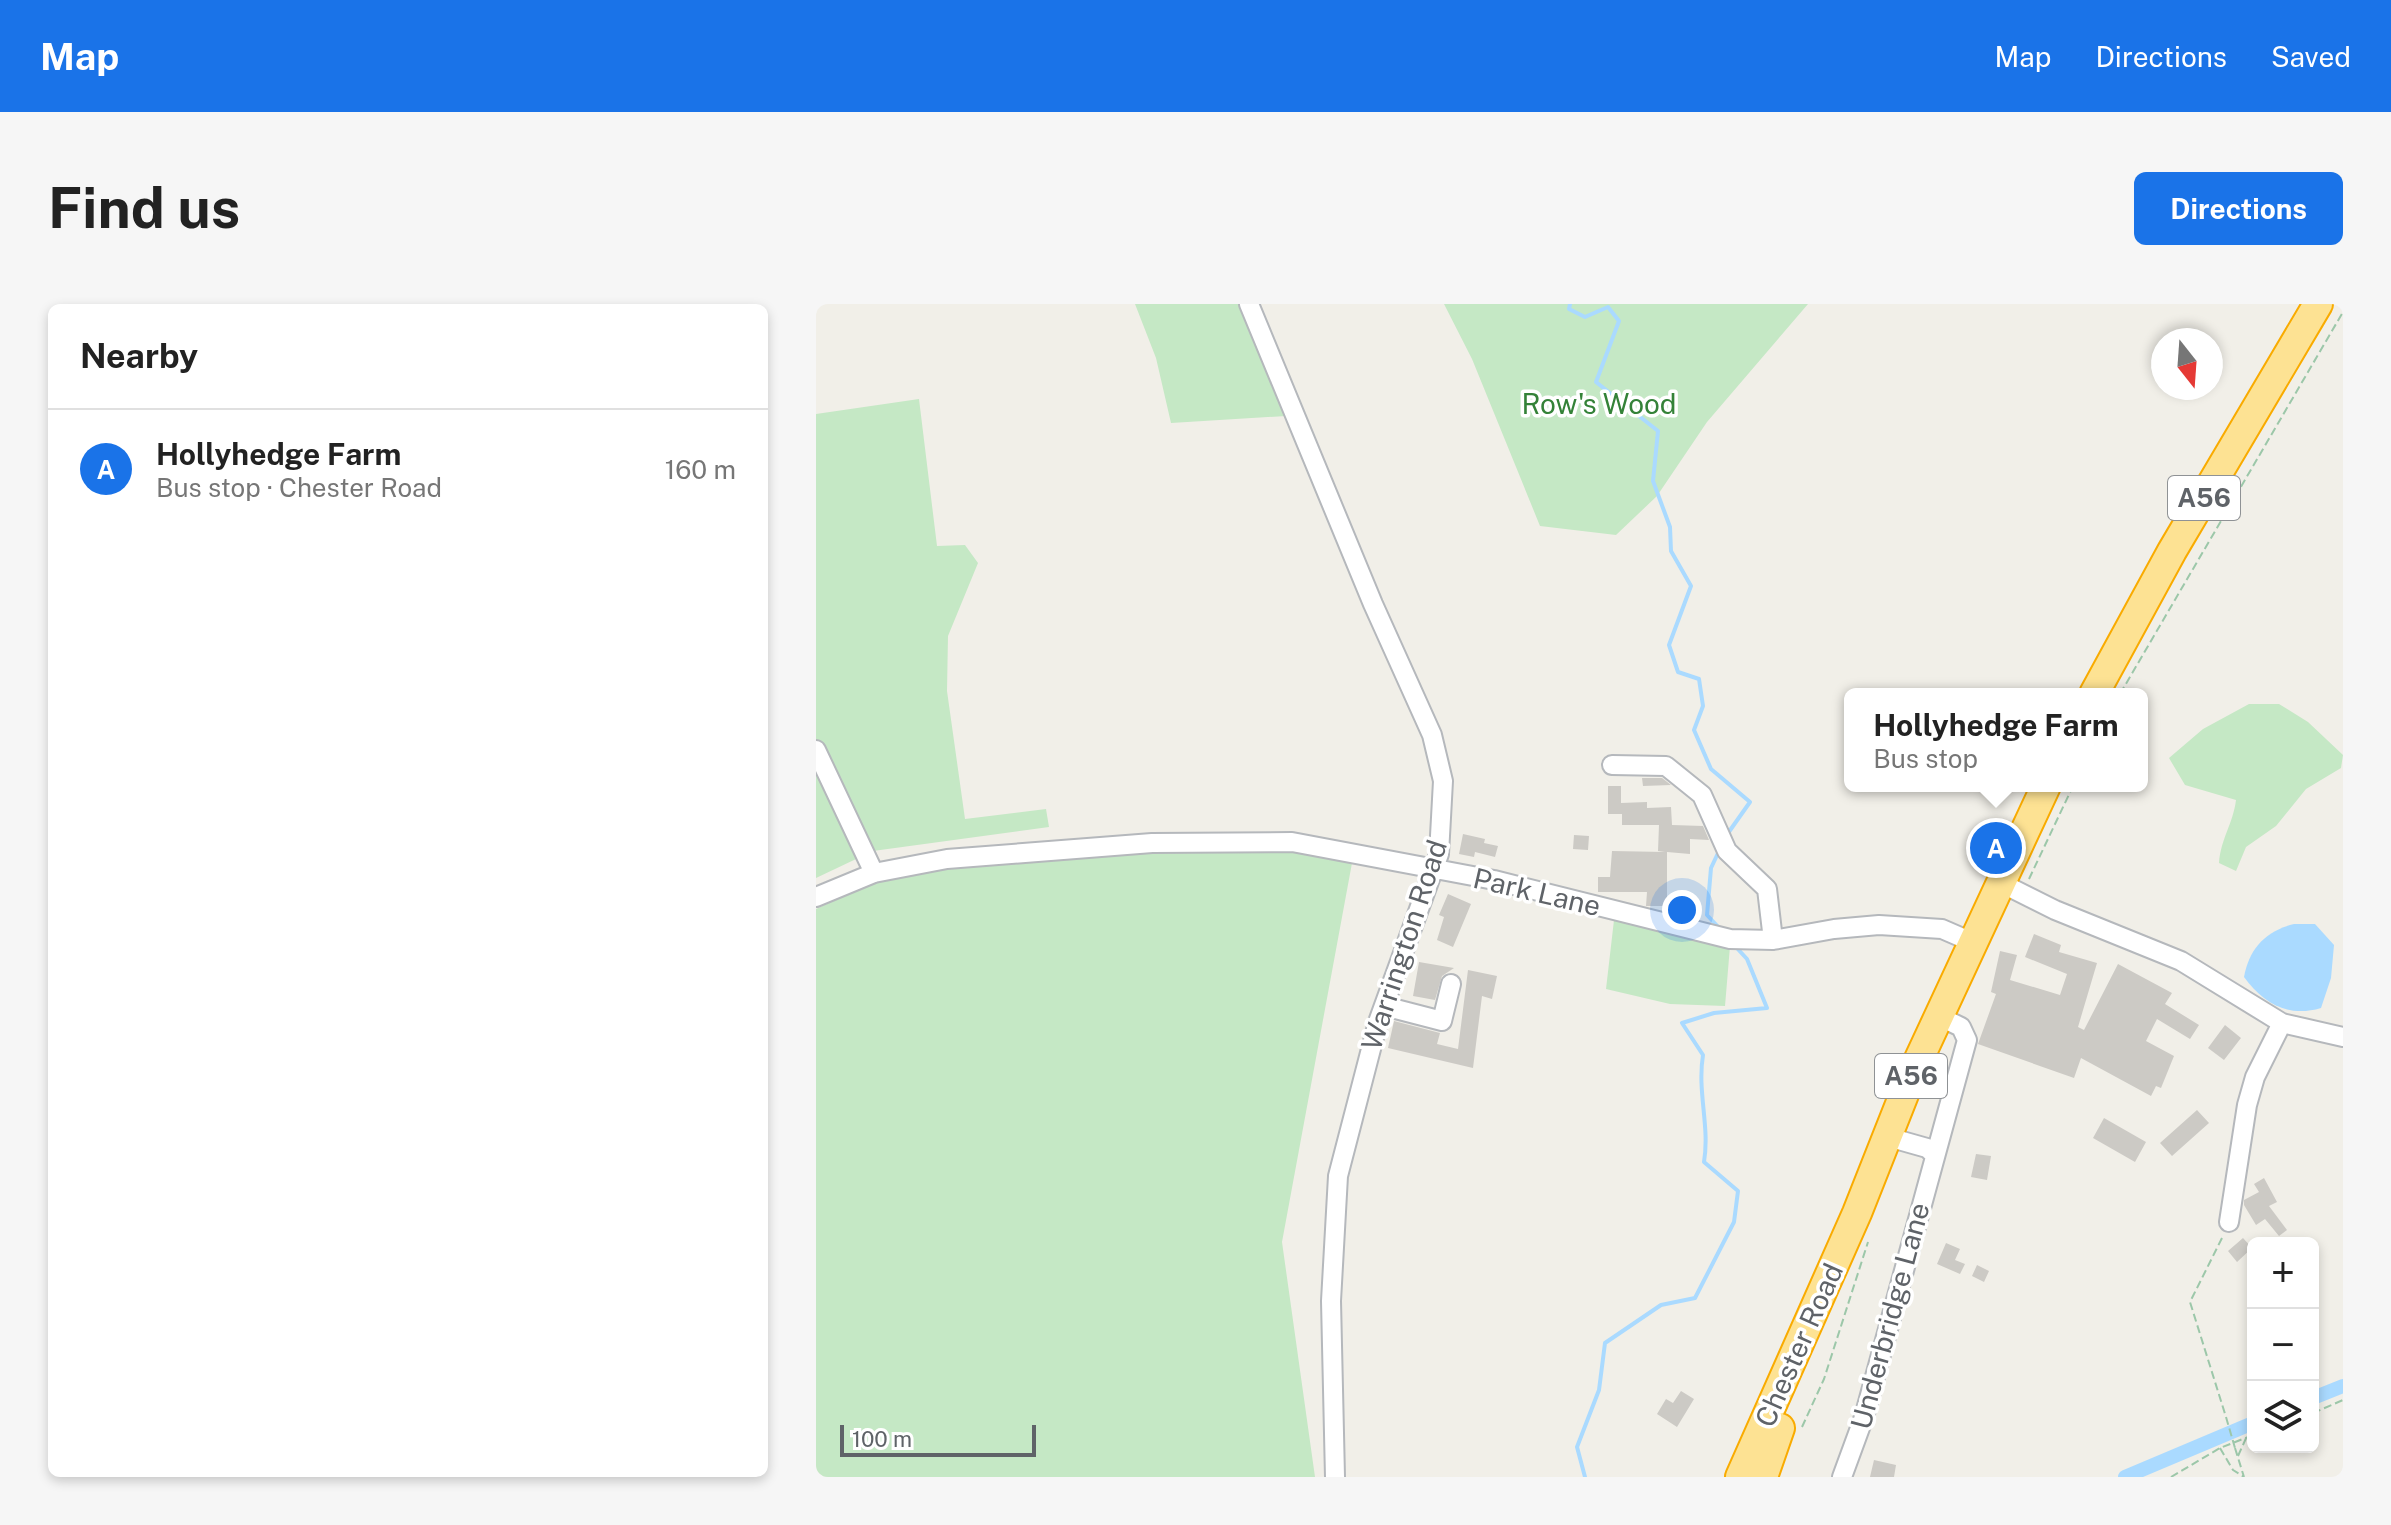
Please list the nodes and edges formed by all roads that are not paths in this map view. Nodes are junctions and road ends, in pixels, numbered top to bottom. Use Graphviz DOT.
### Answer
graph roads {
  1 [pos="1249,304"];
  2 [pos="2318,304"];
  3 [pos="2097,688"];
  4 [pos="816,750"];
  5 [pos="1612,765"];
  6 [pos="2044,792"];
  7 [pos="1433,869"];
  8 [pos="874,873"];
  9 [pos="2013,884"];
  10 [pos="816,897"];
  11 [pos="1773,940"];
  12 [pos="1972,942"];
  13 [pos="1451,984"];
  14 [pos="1384,1006"];
  15 [pos="1938,1016"];
  16 [pos="2282,1023"];
  17 [pos="2343,1037"];
  18 [pos="1888,1137"];
  19 [pos="1935,1155"];
  20 [pos="1864,1222"];
  21 [pos="2229,1222"];
  22 [pos="1335,1477"];
  23 [pos="1740,1477"];
  24 [pos="1763,1477"];
  25 [pos="1842,1477"];
  1 -- 7 [label="street, Warrington Road"];
  2 -- 3 [label="highway, A56"];
  4 -- 8 [label="street"];
  5 -- 11 [label="street"];
  6 -- 9 [label="highway, Chester Road / A56"];
  7 -- 8 [label="street, Park Lane"];
  7 -- 11 [label="street, Park Lane"];
  7 -- 14 [label="street, Warrington Road"];
  8 -- 10 [label="street, Park Lane"];
  9 -- 12 [label="highway, Chester Road / A56"];
  9 -- 16 [label="street"];
  11 -- 12 [label="street, Park Lane"];
  12 -- 15 [label="highway, Chester Road / A56"];
  13 -- 14 [label="street"];
  14 -- 22 [label="street, Warrington Road"];
  15 -- 18 [label="highway, Chester Road / A56"];
  15 -- 19 [label="street, Underbridge Lane"];
  16 -- 17 [label="street"];
  16 -- 21 [label="street"];
  18 -- 19 [label="street"];
  18 -- 20 [label="highway, Chester Road / A56"];
  19 -- 25 [label="street, Underbridge Lane"];
  20 -- 23 [label="highway, Chester Road / A56"];
  20 -- 24 [label="highway, Chester Road / A56"];
}
